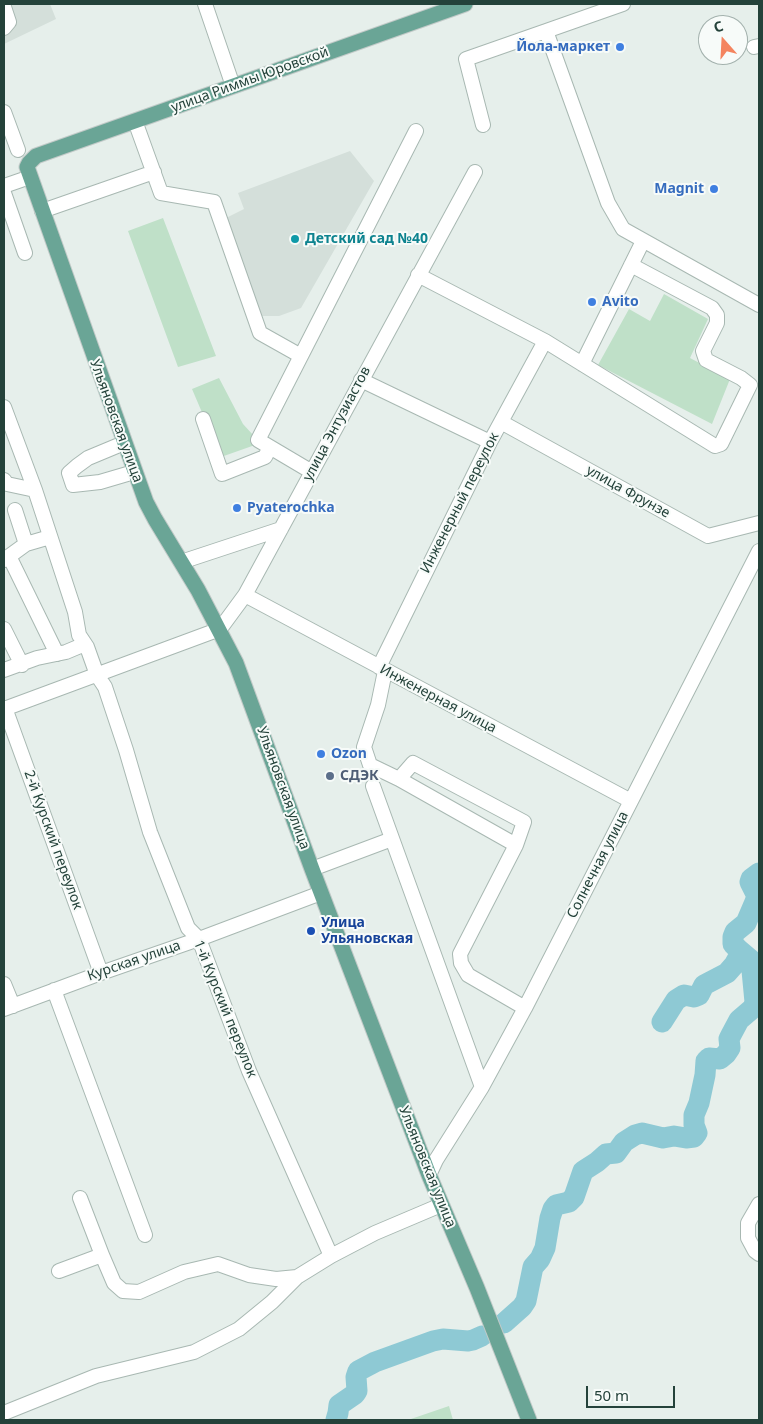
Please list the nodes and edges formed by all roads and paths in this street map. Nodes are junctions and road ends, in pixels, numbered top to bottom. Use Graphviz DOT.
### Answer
graph roads {
  1 [pos="206,4"];
  2 [pos="465,4"];
  3 [pos="623,4"];
  4 [pos="4,7"];
  5 [pos="4,28"];
  6 [pos="546,31"];
  7 [pos="233,86"];
  8 [pos="4,112"];
  9 [pos="135,121"];
  10 [pos="483,125"];
  11 [pos="416,131"];
  12 [pos="4,135"];
  13 [pos="18,150"];
  14 [pos="31,165"];
  15 [pos="154,172"];
  16 [pos="475,172"];
  17 [pos="4,186"];
  18 [pos="4,193"];
  19 [pos="42,211"];
  20 [pos="643,241"];
  21 [pos="24,253"];
  22 [pos="631,265"];
  23 [pos="418,275"];
  24 [pos="759,305"];
  25 [pos="545,341"];
  26 [pos="301,356"];
  27 [pos="582,364"];
  28 [pos="361,380"];
  29 [pos="4,407"];
  30 [pos="203,419"];
  31 [pos="501,422"];
  32 [pos="8,428"];
  33 [pos="490,442"];
  34 [pos="124,443"];
  35 [pos="270,447"];
  36 [pos="134,472"];
  37 [pos="312,472"];
  38 [pos="4,480"];
  39 [pos="35,490"];
  40 [pos="15,510"];
  41 [pos="759,523"];
  42 [pos="281,529"];
  43 [pos="50,537"];
  44 [pos="26,544"];
  45 [pos="759,551"];
  46 [pos="6,558"];
  47 [pos="181,562"];
  48 [pos="245,594"];
  49 [pos="4,629"];
  50 [pos="220,629"];
  51 [pos="85,644"];
  52 [pos="57,654"];
  53 [pos="22,665"];
  54 [pos="382,669"];
  55 [pos="4,670"];
  56 [pos="97,675"];
  57 [pos="4,708"];
  58 [pos="399,779"];
  59 [pos="373,786"];
  60 [pos="631,802"];
  61 [pos="392,839"];
  62 [pos="516,844"];
  63 [pos="312,869"];
  64 [pos="321,892"];
  65 [pos="200,939"];
  66 [pos="101,972"];
  67 [pos="4,984"];
  68 [pos="54,990"];
  69 [pos="8,1008"];
  70 [pos="525,1008"];
  71 [pos="482,1087"];
  72 [pos="429,1175"];
  73 [pos="80,1198"];
  74 [pos="759,1204"];
  75 [pos="441,1205"];
  76 [pos="145,1235"];
  77 [pos="759,1254"];
  78 [pos="102,1255"];
  79 [pos="332,1256"];
  80 [pos="59,1271"];
  81 [pos="297,1278"];
  82 [pos="4,1413"];
  83 [pos="529,1420"];
  1 -- 7 [label="street"];
  2 -- 7 [label="main road, улица Риммы Юровской"];
  3 -- 6 [label="street"];
  4 -- 5 [label="street"];
  6 -- 10 [label="street"];
  6 -- 20 [label="street"];
  7 -- 9 [label="main road, улица Риммы Юровской"];
  8 -- 13 [label="street"];
  9 -- 14 [label="main road, улица Риммы Юровской"];
  9 -- 15 [label="street"];
  11 -- 26 [label="street"];
  12 -- 13 [label="street, Ульяновская улица"];
  13 -- 14 [label="street, Ульяновская улица"];
  14 -- 17 [label="street"];
  14 -- 19 [label="main road, Ульяновская улица"];
  15 -- 19 [label="street"];
  15 -- 26 [label="street"];
  16 -- 23 [label="street, улица Энтузиастов"];
  18 -- 21 [label="street"];
  19 -- 34 [label="main road, Ульяновская улица"];
  20 -- 22 [label="street"];
  20 -- 24 [label="street"];
  22 -- 27 [label="street"];
  22 -- 27 [label="street"];
  23 -- 25 [label="street"];
  23 -- 28 [label="street, улица Энтузиастов"];
  25 -- 27 [label="street"];
  25 -- 31 [label="street, Инженерный переулок"];
  26 -- 35 [label="street"];
  28 -- 33 [label="street"];
  28 -- 37 [label="street, улица Энтузиастов"];
  29 -- 32 [label="street, 1-й Курский переулок"];
  30 -- 35 [label="street"];
  31 -- 33 [label="street, Инженерный переулок"];
  31 -- 41 [label="street, улица Фрунзе"];
  32 -- 39 [label="street, 1-й Курский переулок"];
  33 -- 54 [label="street, Инженерный переулок"];
  34 -- 36 [label="main road, Ульяновская улица"];
  34 -- 36 [label="street"];
  35 -- 37 [label="street"];
  36 -- 47 [label="main road, Ульяновская улица"];
  37 -- 42 [label="street, улица Энтузиастов"];
  38 -- 39 [label="street"];
  39 -- 43 [label="street, 1-й Курский переулок"];
  40 -- 44 [label="street"];
  42 -- 47 [label="street"];
  42 -- 48 [label="street, улица Энтузиастов"];
  43 -- 44 [label="street"];
  43 -- 51 [label="street, 1-й Курский переулок"];
  44 -- 46 [label="street"];
  45 -- 60 [label="street, Солнечная улица"];
  46 -- 52 [label="street"];
  47 -- 50 [label="main road, Ульяновская улица"];
  48 -- 50 [label="street, улица Энтузиастов"];
  48 -- 54 [label="street, Инженерная улица"];
  49 -- 53 [label="street"];
  50 -- 56 [label="street"];
  50 -- 63 [label="main road, Ульяновская улица"];
  51 -- 52 [label="street"];
  51 -- 56 [label="street, 1-й Курский переулок"];
  52 -- 53 [label="street"];
  53 -- 55 [label="street"];
  54 -- 58 [label="street, Инженерный переулок"];
  54 -- 60 [label="street, Инженерная улица"];
  56 -- 57 [label="street"];
  56 -- 65 [label="street, 1-й Курский переулок"];
  57 -- 66 [label="street, 2-й Курский переулок"];
  58 -- 62 [label="street, Инженерный переулок"];
  58 -- 62 [label="street"];
  59 -- 61 [label="street"];
  60 -- 70 [label="street, Солнечная улица"];
  61 -- 63 [label="street"];
  61 -- 71 [label="street"];
  62 -- 70 [label="street"];
  63 -- 64 [label="main road, Ульяновская улица"];
  64 -- 65 [label="street, Курская улица"];
  64 -- 72 [label="main road, Ульяновская улица"];
  65 -- 66 [label="street, Курская улица"];
  65 -- 79 [label="street, 1-й Курский переулок"];
  66 -- 68 [label="street, Курская улица"];
  67 -- 69 [label="street"];
  68 -- 69 [label="street, Курская улица"];
  68 -- 76 [label="street"];
  70 -- 71 [label="street, Солнечная улица"];
  71 -- 72 [label="street, Солнечная улица"];
  72 -- 75 [label="main road, Ульяновская улица"];
  73 -- 78 [label="street"];
  74 -- 77 [label="street"];
  75 -- 79 [label="street"];
  75 -- 83 [label="main road, Ульяновская улица"];
  78 -- 80 [label="street"];
  78 -- 81 [label="street"];
  79 -- 81 [label="street"];
  81 -- 82 [label="street"];
}
